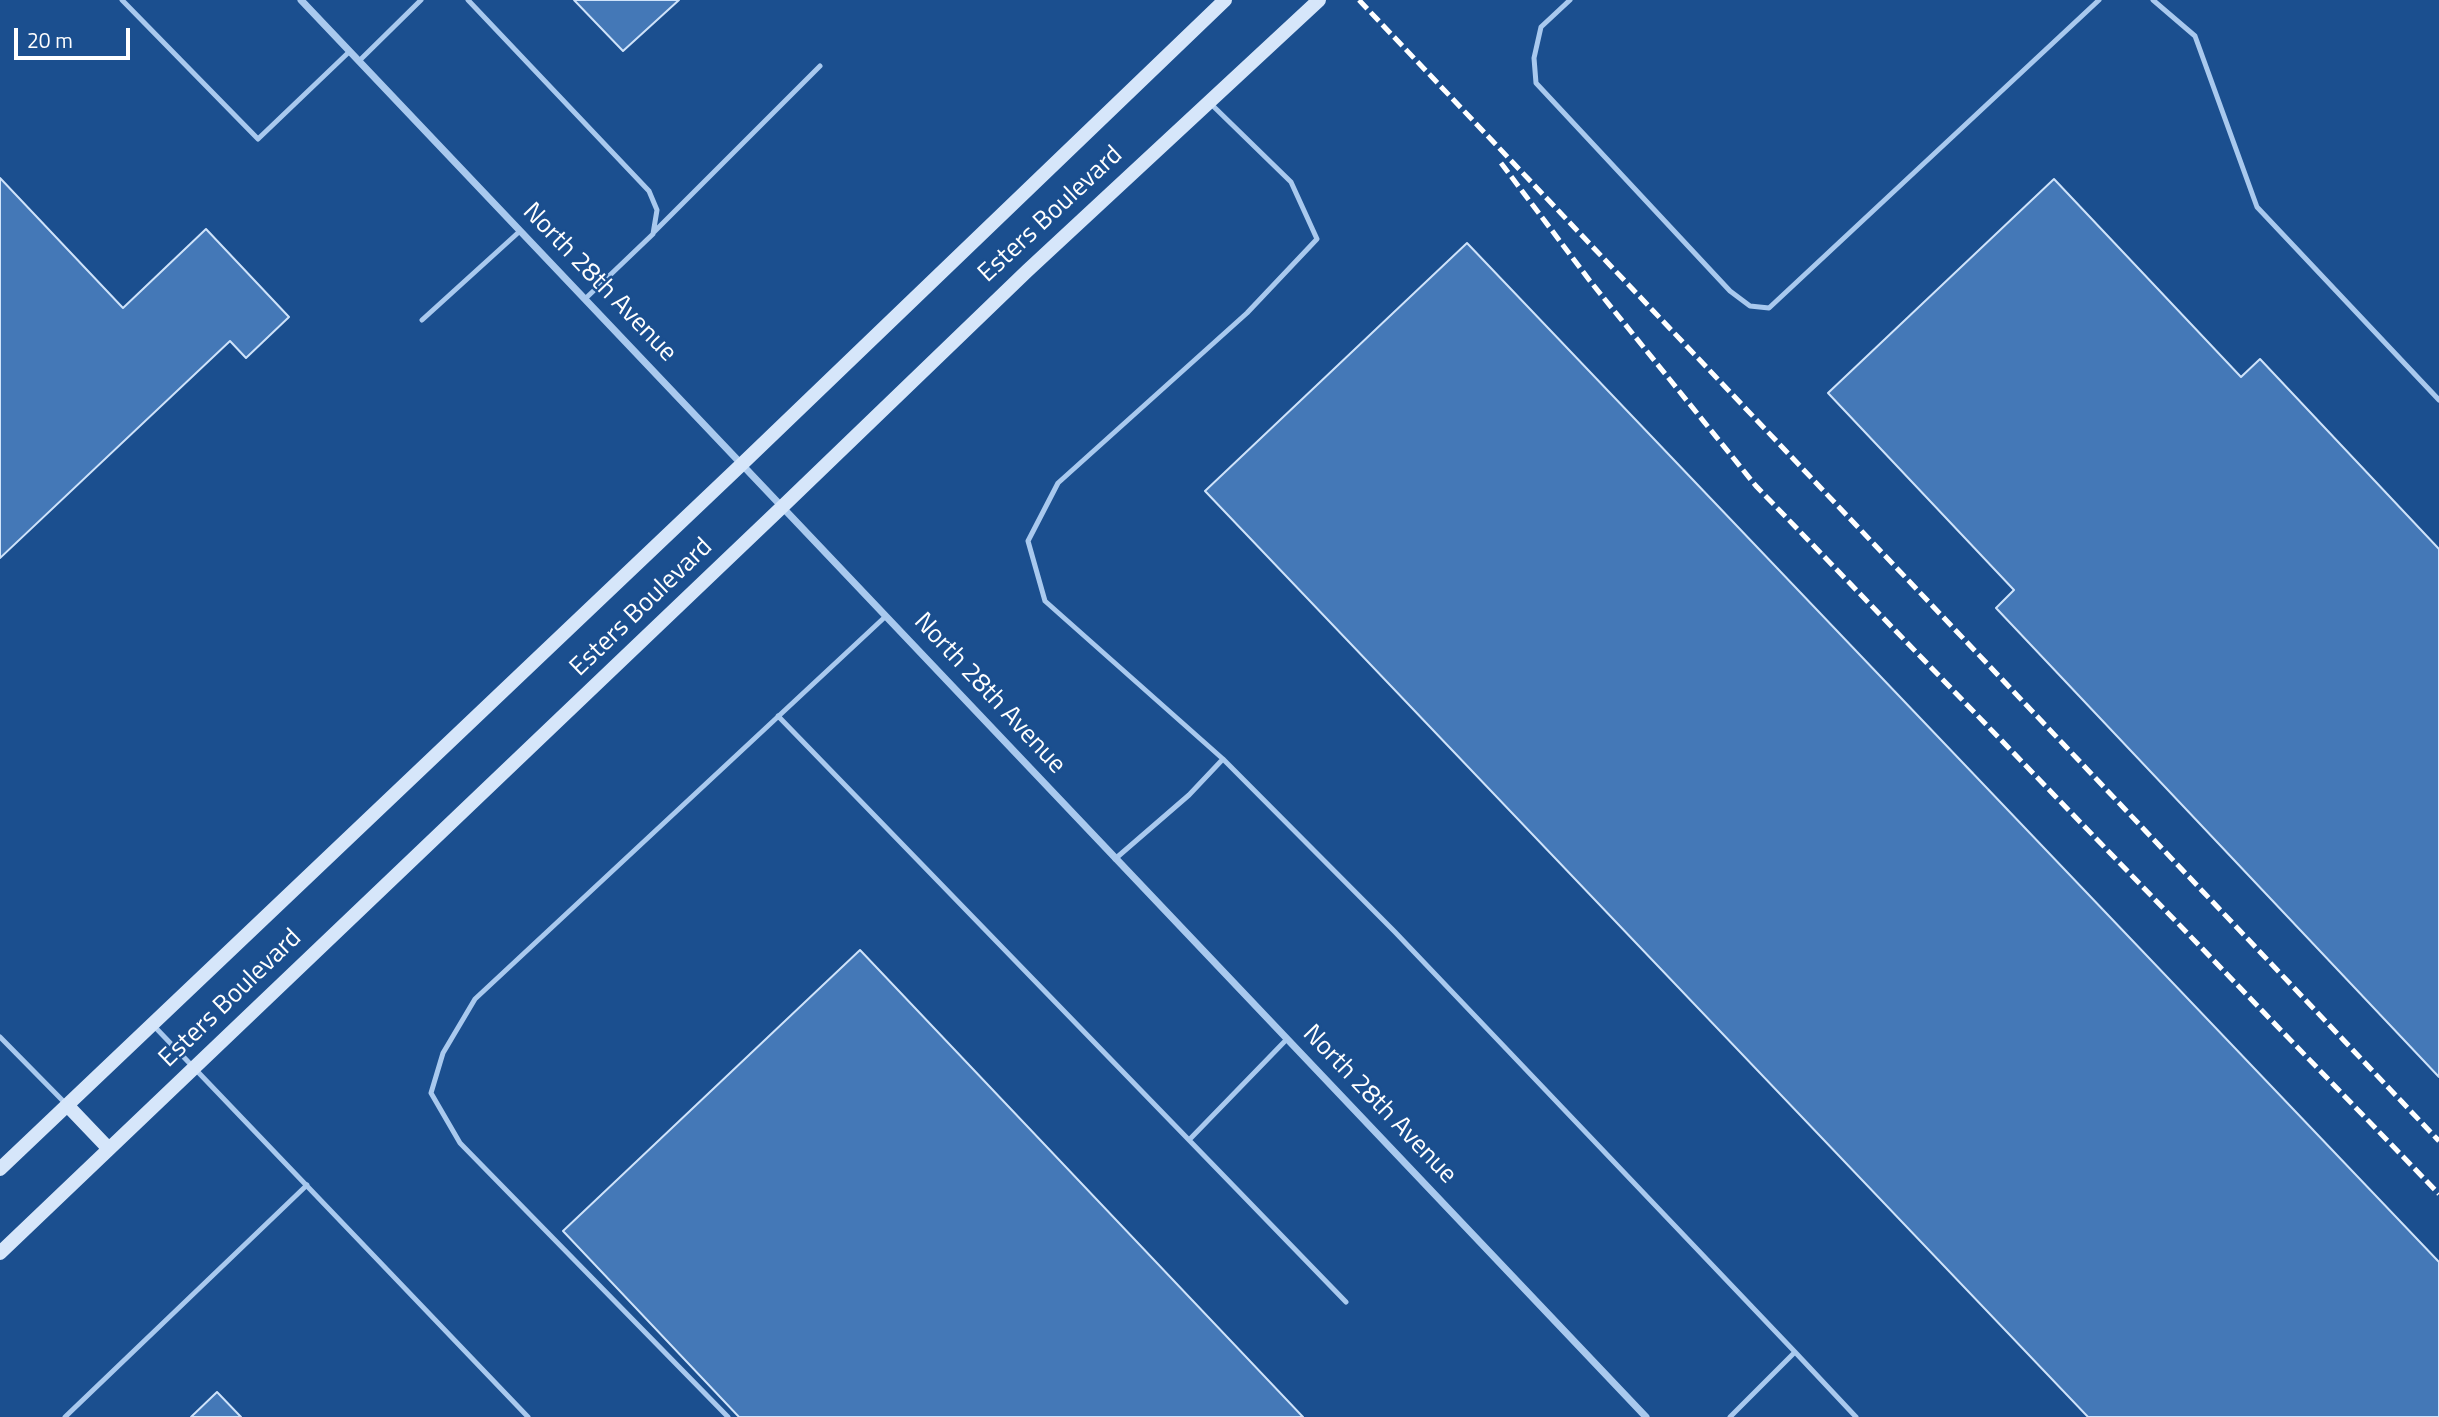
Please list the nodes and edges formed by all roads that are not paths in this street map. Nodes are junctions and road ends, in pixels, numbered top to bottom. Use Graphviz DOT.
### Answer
graph roads {
  1 [pos="122,0"];
  2 [pos="301,0"];
  3 [pos="421,0"];
  4 [pos="468,0"];
  5 [pos="1226,0"];
  6 [pos="1319,0"];
  7 [pos="1570,0"];
  8 [pos="2099,0"];
  9 [pos="2153,0"];
  10 [pos="350,51"];
  11 [pos="359,61"];
  12 [pos="820,66"];
  13 [pos="1208,102"];
  14 [pos="520,231"];
  15 [pos="653,234"];
  16 [pos="585,299"];
  17 [pos="422,320"];
  18 [pos="2439,400"];
  19 [pos="742,464"];
  20 [pos="782,508"];
  21 [pos="886,616"];
  22 [pos="778,716"];
  23 [pos="1223,759"];
  24 [pos="1115,859"];
  25 [pos="152,1024"];
  26 [pos="0,1037"];
  27 [pos="1287,1039"];
  28 [pos="195,1068"];
  29 [pos="67,1105"];
  30 [pos="1189,1140"];
  31 [pos="109,1149"];
  32 [pos="0,1169"];
  33 [pos="307,1185"];
  34 [pos="1,1250"];
  35 [pos="1346,1302"];
  36 [pos="1795,1352"];
  37 [pos="65,1417"];
  38 [pos="528,1417"];
  39 [pos="728,1417"];
  40 [pos="1646,1417"];
  41 [pos="1730,1417"];
  42 [pos="1856,1417"];
  1 -- 10 [label="lane"];
  2 -- 10 [label="street, North 28th Avenue"];
  3 -- 11 [label="lane"];
  4 -- 15 [label="lane"];
  5 -- 19 [label="street, Esters Boulevard"];
  6 -- 13 [label="street, Esters Boulevard"];
  7 -- 8 [label="lane"];
  9 -- 18 [label="lane"];
  10 -- 11 [label="street, North 28th Avenue"];
  11 -- 14 [label="street, North 28th Avenue"];
  12 -- 15 [label="lane"];
  13 -- 20 [label="street, Esters Boulevard"];
  13 -- 23 [label="lane"];
  14 -- 16 [label="street, North 28th Avenue"];
  14 -- 17 [label="lane"];
  15 -- 16 [label="lane"];
  16 -- 19 [label="street, North 28th Avenue"];
  19 -- 20 [label="street, North 28th Avenue"];
  19 -- 25 [label="street, Esters Boulevard"];
  20 -- 21 [label="street, North 28th Avenue"];
  20 -- 28 [label="street, Esters Boulevard"];
  21 -- 22 [label="lane"];
  21 -- 24 [label="street, North 28th Avenue"];
  22 -- 30 [label="lane"];
  22 -- 39 [label="lane"];
  23 -- 24 [label="lane"];
  23 -- 36 [label="lane"];
  24 -- 27 [label="street, North 28th Avenue"];
  25 -- 28 [label="lane"];
  25 -- 29 [label="street, Esters Boulevard"];
  26 -- 29 [label="lane"];
  27 -- 30 [label="lane"];
  27 -- 40 [label="street, North 28th Avenue"];
  28 -- 31 [label="street, Esters Boulevard"];
  28 -- 33 [label="lane"];
  29 -- 31 [label="street"];
  29 -- 32 [label="street, Esters Boulevard"];
  30 -- 35 [label="lane"];
  31 -- 34 [label="street, Esters Boulevard"];
  33 -- 37 [label="lane"];
  33 -- 38 [label="lane"];
  36 -- 41 [label="lane"];
  36 -- 42 [label="lane"];
}
